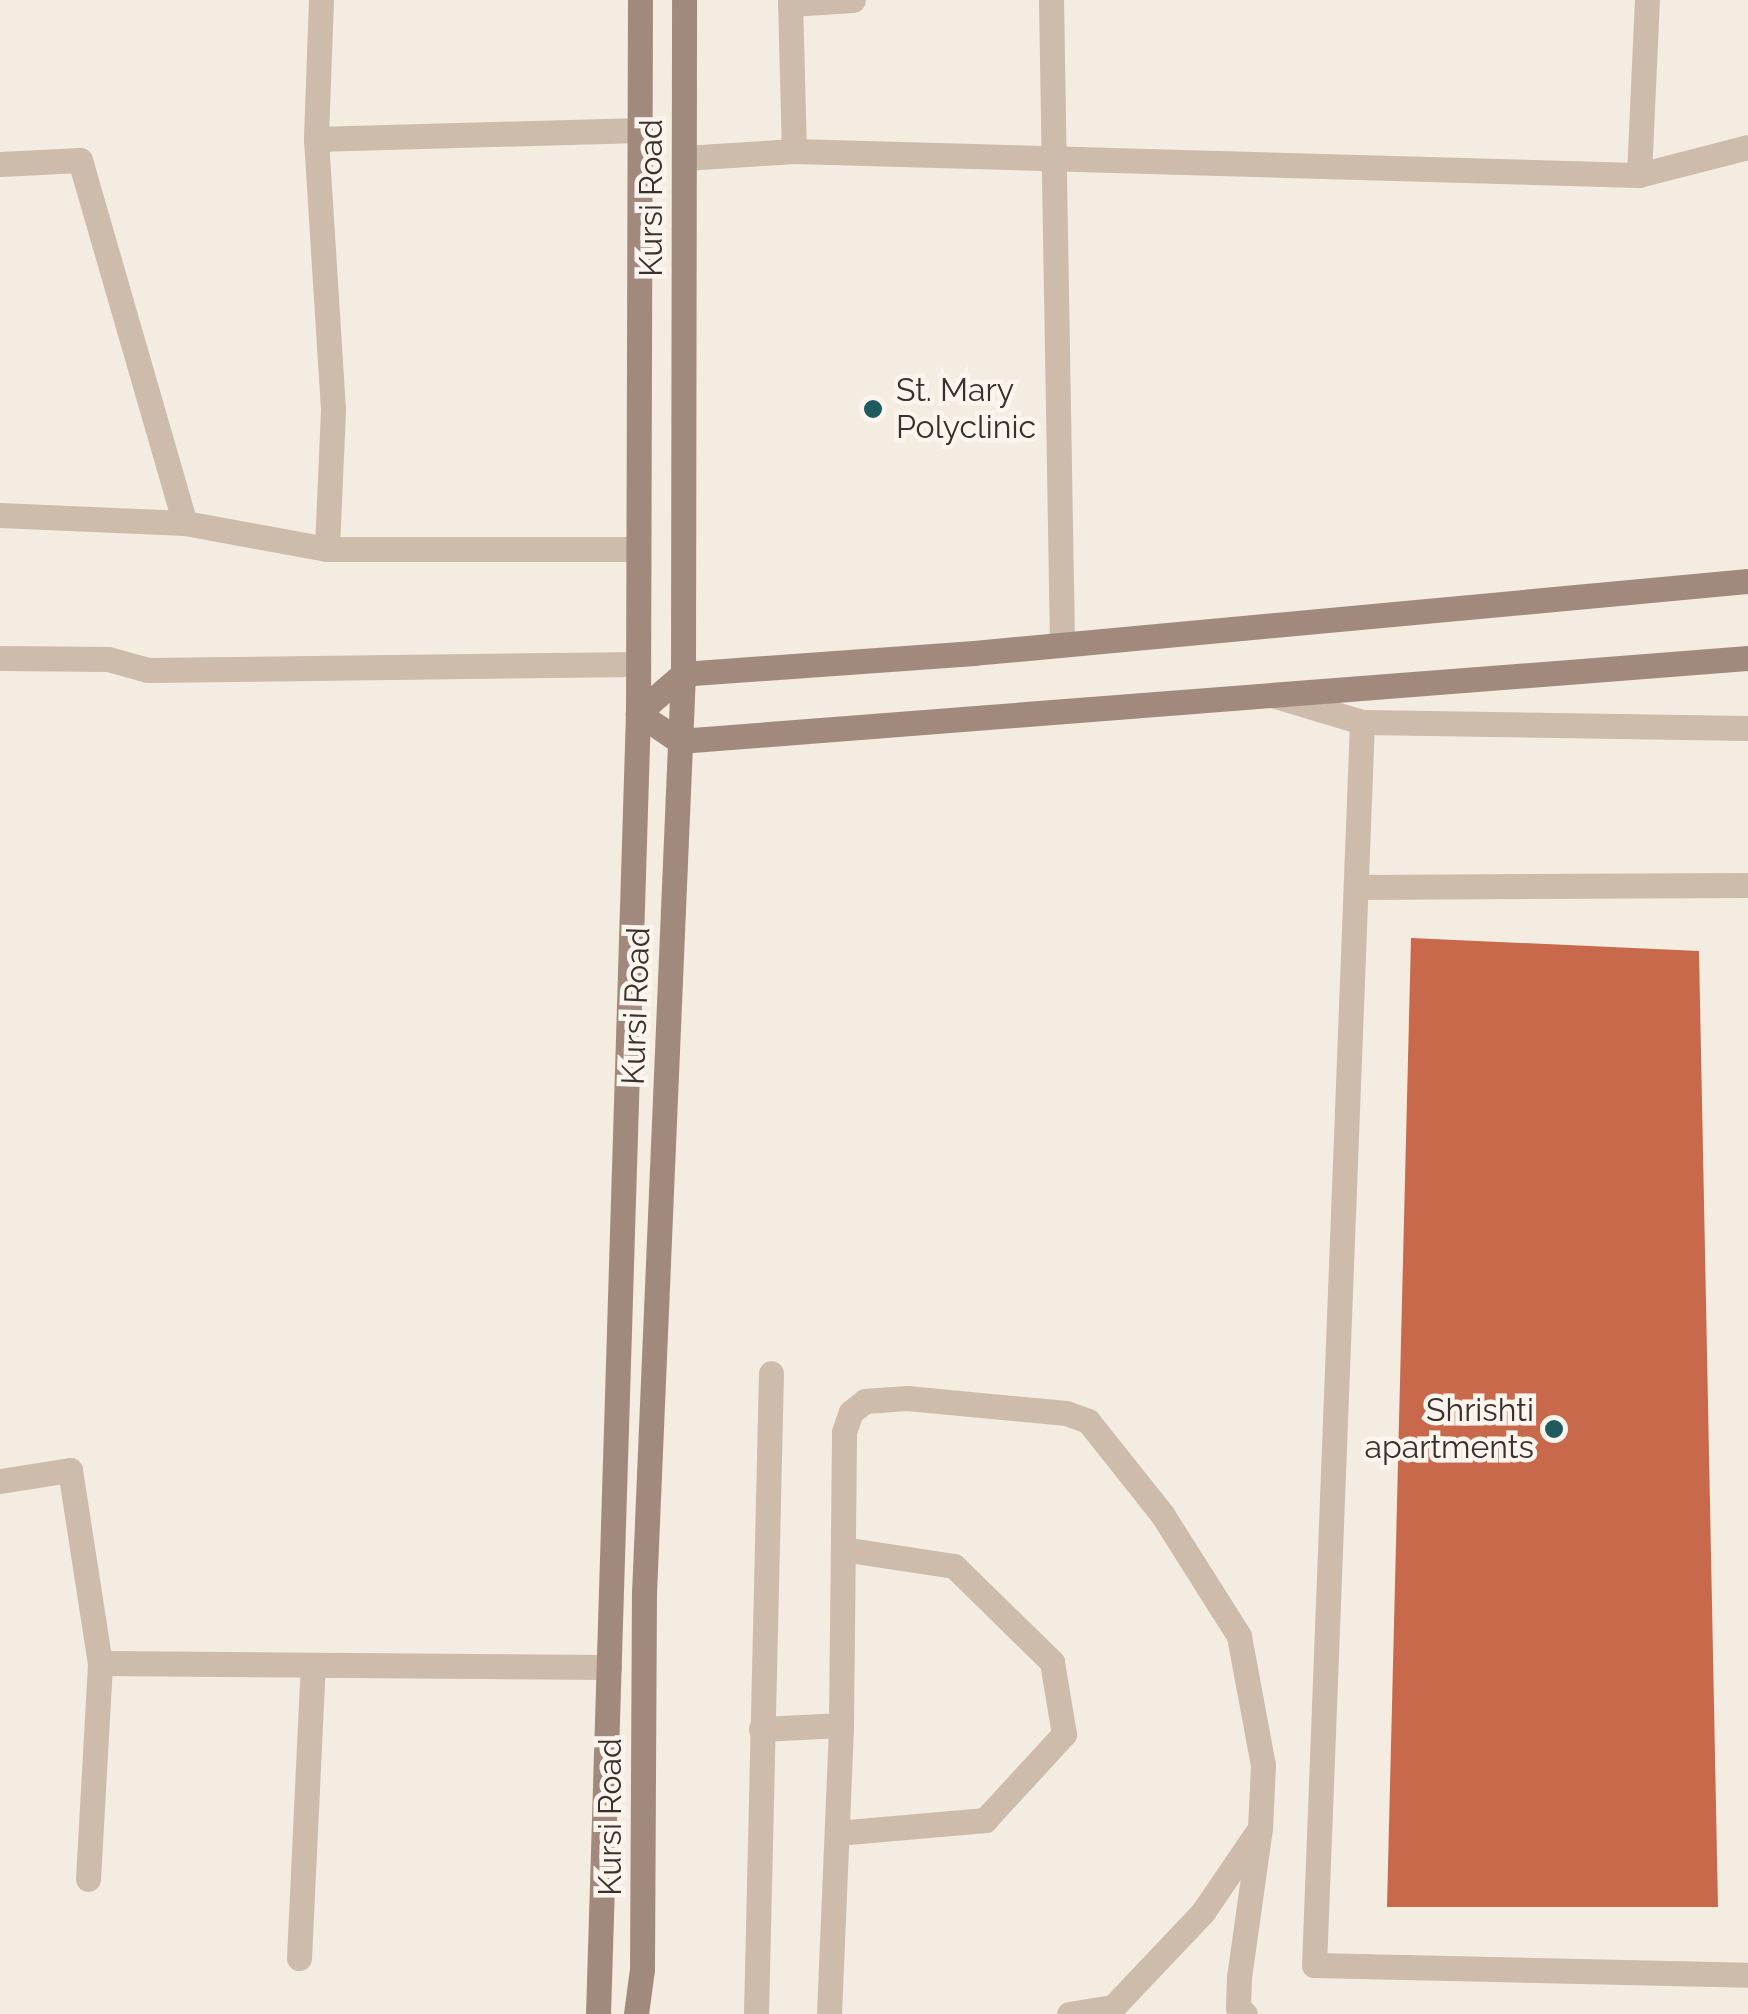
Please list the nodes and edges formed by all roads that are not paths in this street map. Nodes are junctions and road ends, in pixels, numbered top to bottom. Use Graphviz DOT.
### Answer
graph roads {
  1 [pos="320,0"];
  2 [pos="640,0"];
  3 [pos="684,0"];
  4 [pos="854,0"];
  5 [pos="1051,0"];
  6 [pos="1646,0"];
  7 [pos="790,2"];
  8 [pos="640,130"];
  9 [pos="316,139"];
  10 [pos="1748,147"];
  11 [pos="794,151"];
  12 [pos="684,158"];
  13 [pos="1053,158"];
  14 [pos="0,164"];
  15 [pos="1639,176"];
  16 [pos="0,515"];
  17 [pos="185,524"];
  18 [pos="327,549"];
  19 [pos="638,549"];
  20 [pos="1748,581"];
  21 [pos="1062,645"];
  22 [pos="0,658"];
  23 [pos="1748,658"];
  24 [pos="638,664"];
  25 [pos="683,674"];
  26 [pos="1270,695"];
  27 [pos="638,713"];
  28 [pos="1362,722"];
  29 [pos="1748,728"];
  30 [pos="679,740"];
  31 [pos="1748,884"];
  32 [pos="1356,887"];
  33 [pos="624,1184"];
  34 [pos="661,1185"];
  35 [pos="618,1354"];
  36 [pos="654,1354"];
  37 [pos="771,1373"];
  38 [pos="0,1481"];
  39 [pos="842,1549"];
  40 [pos="100,1663"];
  41 [pos="313,1664"];
  42 [pos="609,1667"];
  43 [pos="643,1710"];
  44 [pos="608,1711"];
  45 [pos="841,1725"];
  46 [pos="761,1729"];
  47 [pos="1260,1828"];
  48 [pos="836,1833"];
  49 [pos="88,1879"];
  50 [pos="299,1958"];
  51 [pos="1748,1976"];
  52 [pos="1115,2011"];
  53 [pos="598,2014"];
  54 [pos="636,2014"];
  55 [pos="756,2014"];
  56 [pos="829,2014"];
  57 [pos="1069,2014"];
  58 [pos="1244,2014"];
  1 -- 9 [label="street"];
  2 -- 8 [label="main road, Kursi Road"];
  3 -- 12 [label="main road, Kursi Road"];
  4 -- 7 [label="street"];
  5 -- 13 [label="street"];
  6 -- 15 [label="street"];
  7 -- 11 [label="street"];
  8 -- 9 [label="street"];
  8 -- 19 [label="main road, Kursi Road"];
  9 -- 18 [label="street"];
  10 -- 15 [label="street"];
  11 -- 12 [label="street"];
  11 -- 13 [label="street"];
  12 -- 25 [label="main road, Kursi Road"];
  13 -- 15 [label="street"];
  13 -- 21 [label="street"];
  14 -- 17 [label="street"];
  16 -- 17 [label="street"];
  17 -- 18 [label="street"];
  18 -- 19 [label="street"];
  19 -- 24 [label="main road, Kursi Road"];
  20 -- 21 [label="main road"];
  21 -- 25 [label="main road"];
  22 -- 24 [label="street"];
  23 -- 26 [label="main road"];
  24 -- 27 [label="main road, Kursi Road"];
  25 -- 27 [label="main road"];
  25 -- 30 [label="main road, Kursi Road"];
  26 -- 28 [label="street"];
  26 -- 30 [label="main road"];
  27 -- 30 [label="main road"];
  27 -- 33 [label="main road, Kursi Road"];
  28 -- 29 [label="street"];
  28 -- 32 [label="street"];
  30 -- 34 [label="main road, Kursi Road"];
  31 -- 32 [label="street"];
  32 -- 51 [label="street"];
  33 -- 34 [label="main road"];
  33 -- 35 [label="main road, Kursi Road"];
  34 -- 36 [label="main road, Kursi Road"];
  35 -- 36 [label="main road"];
  35 -- 42 [label="main road, Kursi Road"];
  36 -- 43 [label="main road, Kursi Road"];
  37 -- 46 [label="street"];
  38 -- 40 [label="street"];
  39 -- 45 [label="street"];
  39 -- 47 [label="street"];
  39 -- 48 [label="street"];
  40 -- 41 [label="street"];
  40 -- 49 [label="street"];
  41 -- 42 [label="street"];
  41 -- 50 [label="street"];
  42 -- 44 [label="main road, Kursi Road"];
  43 -- 44 [label="main road"];
  43 -- 54 [label="main road, Kursi Road"];
  44 -- 53 [label="main road, Kursi Road"];
  45 -- 46 [label="street"];
  45 -- 48 [label="street"];
  46 -- 55 [label="street"];
  47 -- 52 [label="street"];
  47 -- 58 [label="street"];
  48 -- 56 [label="street"];
  52 -- 57 [label="street"];
}
